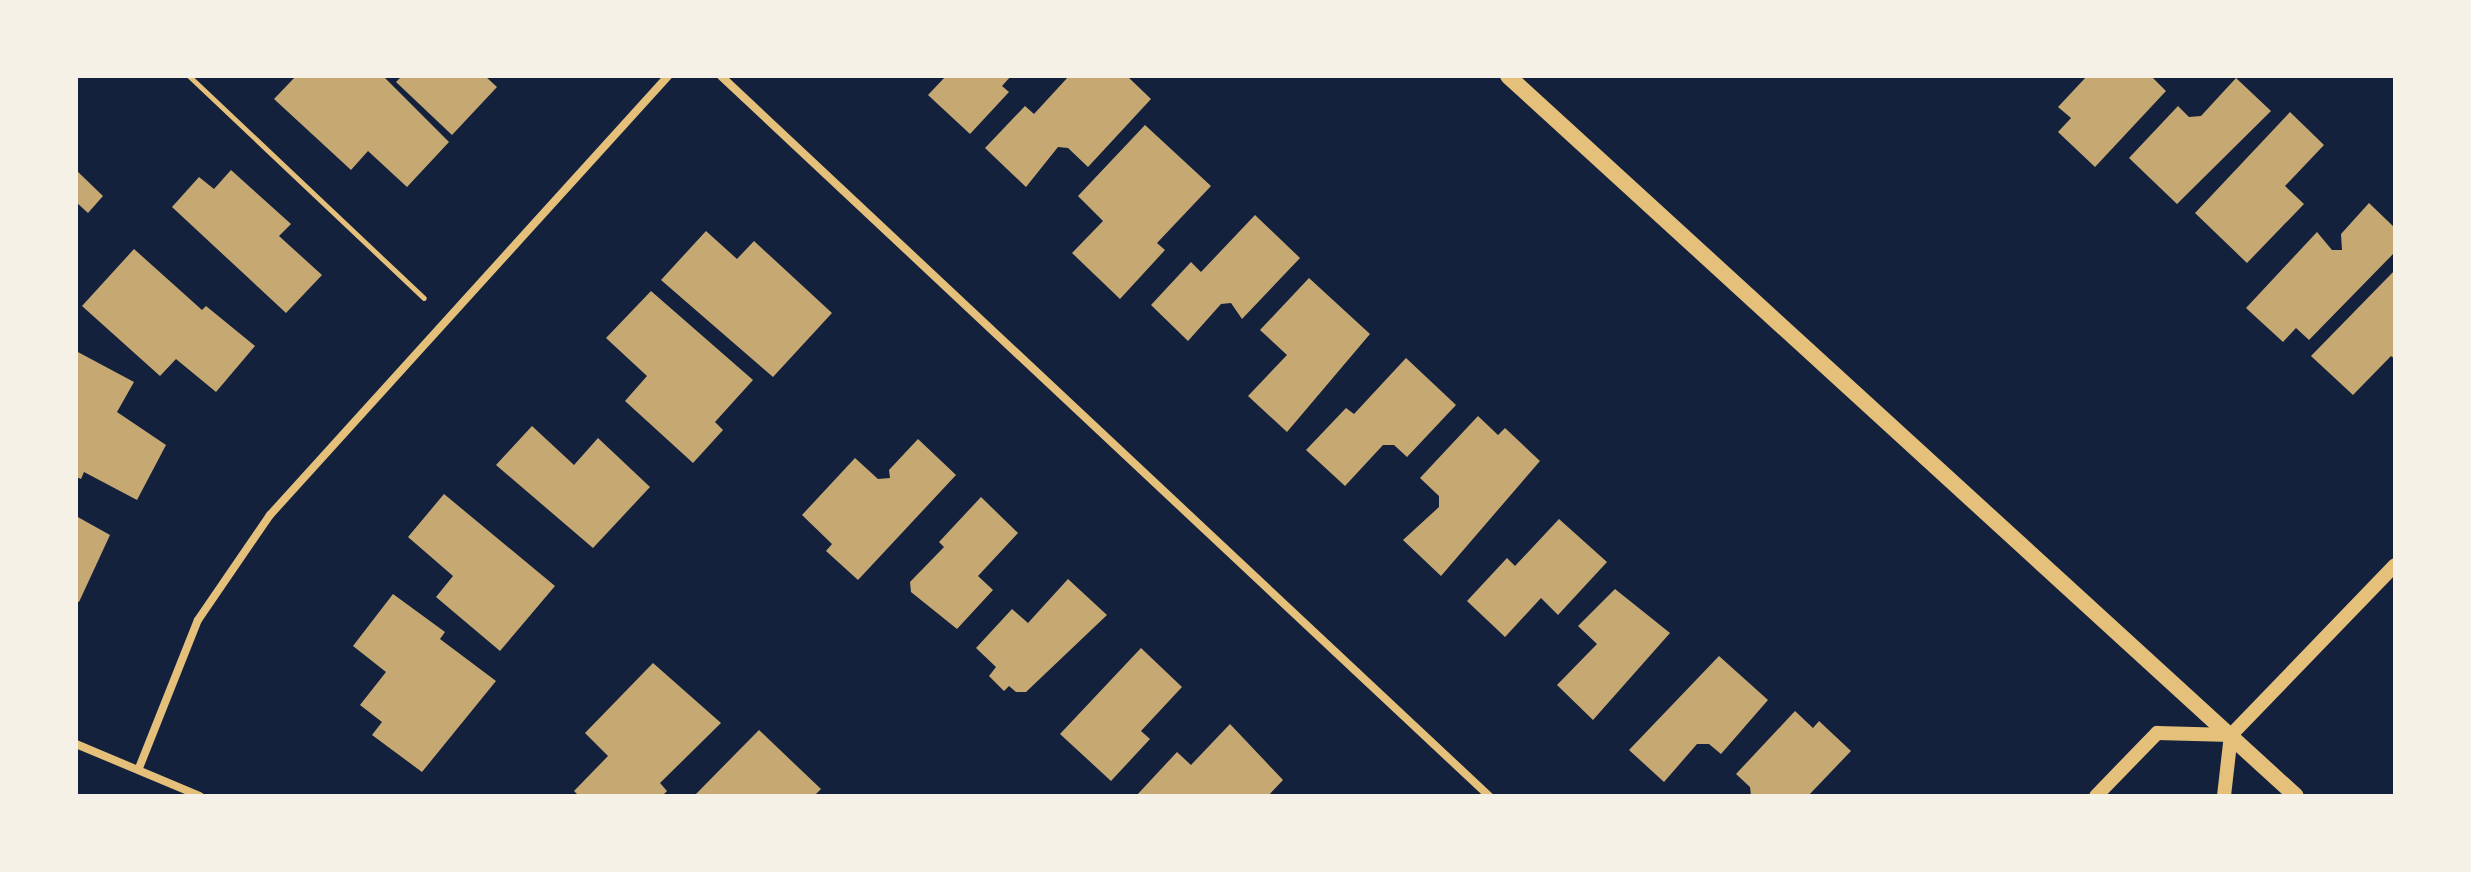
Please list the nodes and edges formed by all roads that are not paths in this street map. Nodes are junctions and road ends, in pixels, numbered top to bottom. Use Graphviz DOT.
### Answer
graph roads {
  1 [pos="668,76"];
  2 [pos="721,76"];
  3 [pos="1508,76"];
  4 [pos="2395,565"];
  5 [pos="2231,735"];
  6 [pos="76,744"];
  7 [pos="139,768"];
  8 [pos="200,796"];
  9 [pos="1489,796"];
  10 [pos="2096,796"];
  11 [pos="2224,796"];
  12 [pos="2296,796"];
  1 -- 7 [label="street"];
  2 -- 9 [label="street"];
  3 -- 5 [label="main road"];
  4 -- 5 [label="street"];
  5 -- 10 [label="street"];
  5 -- 11 [label="street"];
  5 -- 12 [label="main road"];
  6 -- 7 [label="street"];
  7 -- 8 [label="street"];
}
